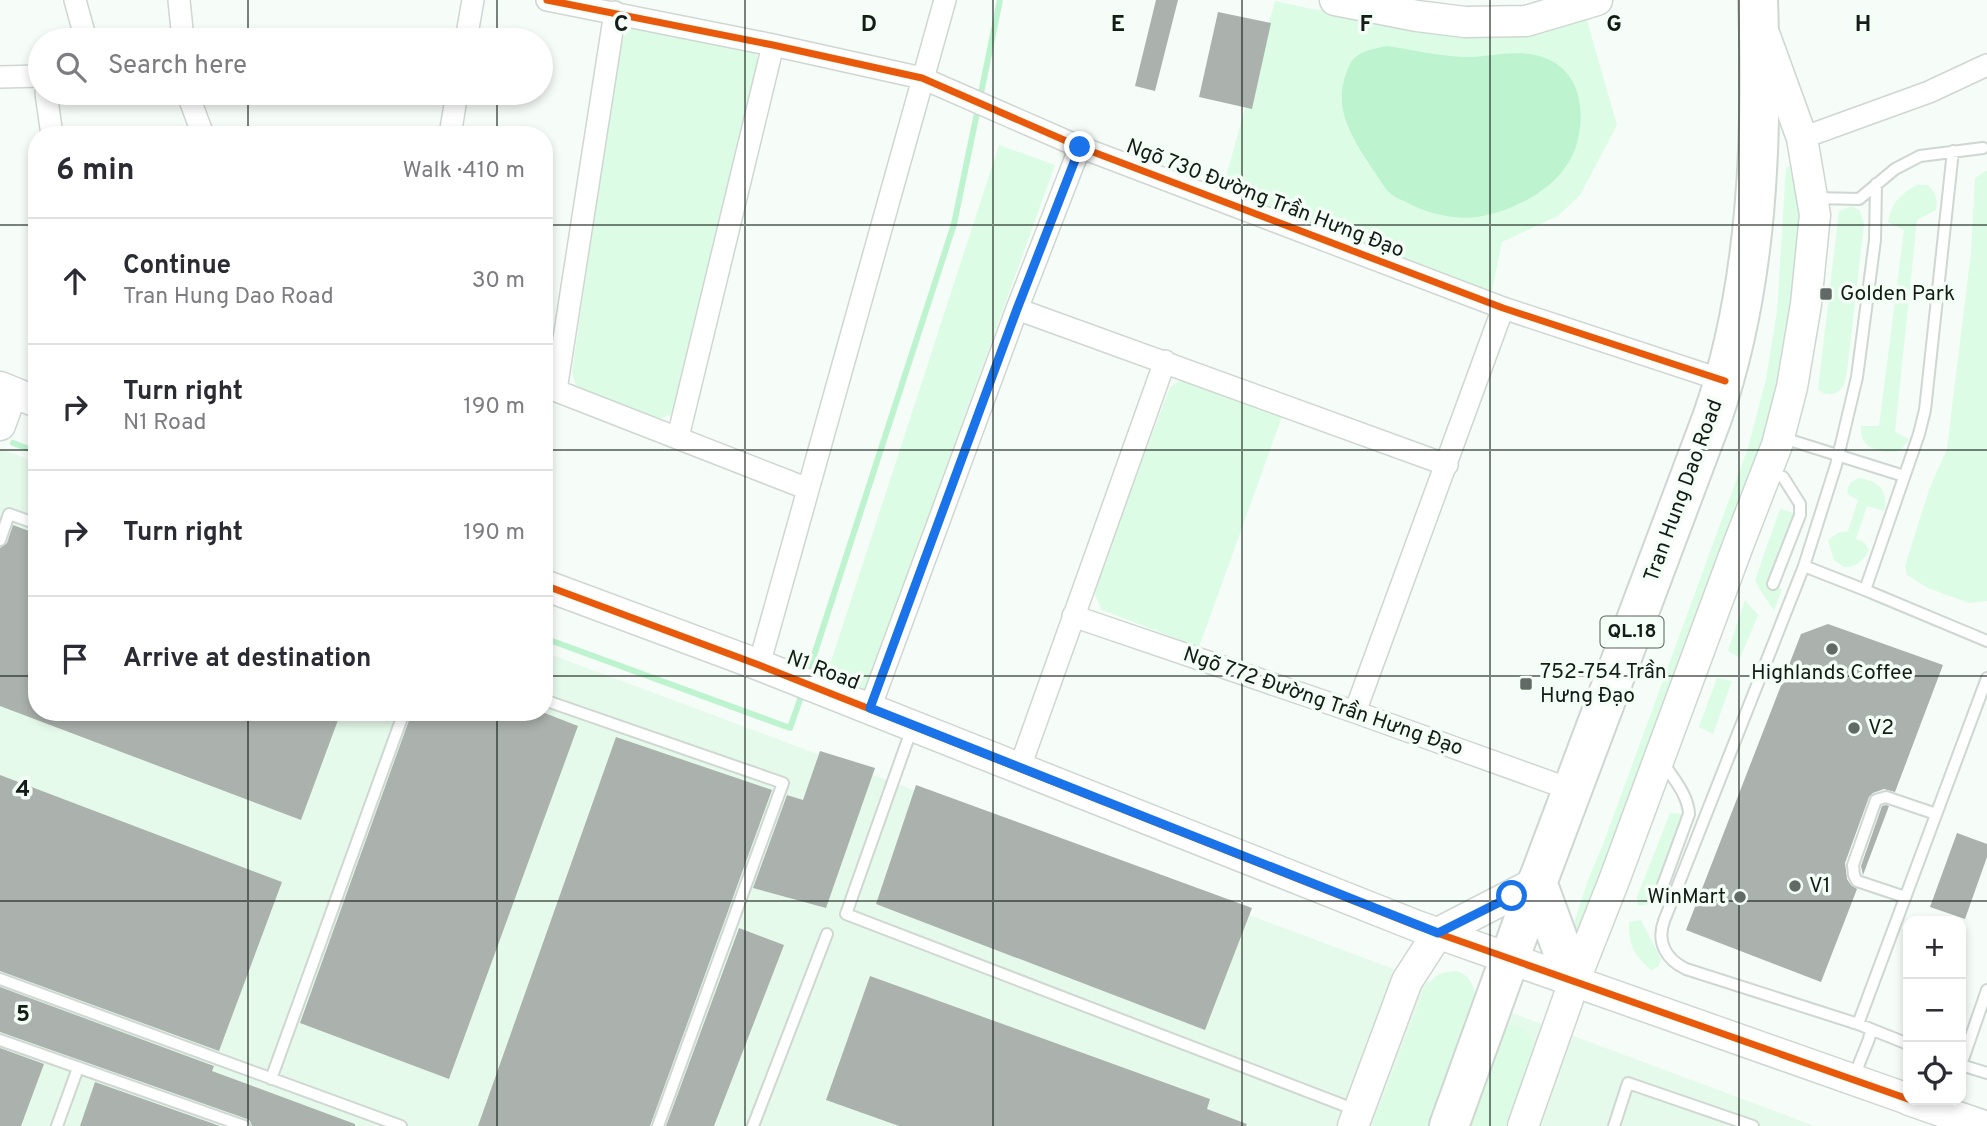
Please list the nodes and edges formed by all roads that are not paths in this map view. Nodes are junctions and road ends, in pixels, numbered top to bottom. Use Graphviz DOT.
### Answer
graph roads {
  1 [pos="75,0"];
  2 [pos="179,0"];
  3 [pos="473,0"];
  4 [pos="547,0"];
  5 [pos="945,0"];
  6 [pos="1335,0"];
  7 [pos="1597,0"];
  8 [pos="1759,9"];
  9 [pos="1526,10"];
  10 [pos="615,12"];
  11 [pos="83,28"];
  12 [pos="182,28"];
  13 [pos="468,28"];
  14 [pos="774,45"];
  15 [pos="1987,65"];
  16 [pos="28,76"];
  17 [pos="0,77"];
  18 [pos="932,82"];
  19 [pos="48,105"];
  20 [pos="192,105"];
  21 [pos="455,105"];
  22 [pos="51,126"];
  23 [pos="200,126"];
  24 [pos="452,126"];
  25 [pos="1802,138"];
  26 [pos="1080,147"];
  27 [pos="1983,148"];
  28 [pos="1953,151"];
  29 [pos="1876,184"];
  30 [pos="1812,197"];
  31 [pos="1503,308"];
  32 [pos="1017,309"];
  33 [pos="1165,361"];
  34 [pos="553,371"];
  35 [pos="1725,381"];
  36 [pos="553,389"];
  37 [pos="16,394"];
  38 [pos="0,425"];
  39 [pos="678,437"];
  40 [pos="1780,438"];
  41 [pos="1839,455"];
  42 [pos="1447,465"];
  43 [pos="1767,473"];
  44 [pos="1904,476"];
  45 [pos="808,489"];
  46 [pos="28,521"];
  47 [pos="0,540"];
  48 [pos="1804,566"];
  49 [pos="1773,584"];
  50 [pos="553,588"];
  51 [pos="1865,590"];
  52 [pos="1073,616"];
  53 [pos="1987,640"];
  54 [pos="759,665"];
  55 [pos="1987,678"];
  56 [pos="553,703"];
  57 [pos="870,708"];
  58 [pos="1355,712"];
  59 [pos="401,721"];
  60 [pos="913,725"];
  61 [pos="1660,759"];
  62 [pos="1020,767"];
  63 [pos="1572,790"];
  64 [pos="1936,814"];
  65 [pos="1537,883"];
  66 [pos="1663,885"];
  67 [pos="1905,897"];
  68 [pos="1438,933"];
  69 [pos="827,934"];
  70 [pos="1510,960"];
  71 [pos="0,979"];
  72 [pos="1574,982"];
  73 [pos="1987,990"];
  74 [pos="1858,1024"];
  75 [pos="1871,1029"];
  76 [pos="0,1040"];
  77 [pos="1903,1042"];
  78 [pos="1966,1051"];
  79 [pos="1966,1067"];
  80 [pos="78,1068"];
  81 [pos="1987,1073"];
  82 [pos="271,1079"];
  83 [pos="1853,1080"];
  84 [pos="1903,1098"];
  85 [pos="1923,1105"];
  86 [pos="1355,1119"];
  87 [pos="57,1126"];
  88 [pos="244,1126"];
  89 [pos="401,1126"];
  90 [pos="658,1126"];
  91 [pos="753,1126"];
  92 [pos="1449,1126"];
  93 [pos="1523,1126"];
  94 [pos="1614,1126"];
  95 [pos="1753,1126"];
  96 [pos="1984,1126"];
  1 -- 11 [label="street"];
  2 -- 12 [label="street"];
  3 -- 13 [label="street"];
  4 -- 10 [label="street, Ngõ 730 Đường Trần Hưng Đạo"];
  5 -- 18 [label="street"];
  6 -- 9 [label="street"];
  7 -- 9 [label="street"];
  8 -- 25 [label="street"];
  8 -- 35 [label="highway, Tran Hung Dao Road / QL.18"];
  10 -- 14 [label="street, Ngõ 730 Đường Trần Hưng Đạo"];
  10 -- 34 [label="street"];
  14 -- 18 [label="street, Ngõ 730 Đường Trần Hưng Đạo"];
  14 -- 39 [label="street"];
  15 -- 25 [label="street"];
  16 -- 17 [label="street"];
  18 -- 26 [label="street, Ngõ 730 Đường Trần Hưng Đạo"];
  18 -- 45 [label="street"];
  19 -- 22 [label="street"];
  20 -- 23 [label="street"];
  21 -- 24 [label="street"];
  25 -- 30 [label="street"];
  26 -- 31 [label="street, Ngõ 730 Đường Trần Hưng Đạo"];
  26 -- 32 [label="street"];
  27 -- 28 [label="lane"];
  28 -- 29 [label="lane"];
  28 -- 44 [label="lane"];
  29 -- 30 [label="lane"];
  29 -- 41 [label="lane"];
  30 -- 40 [label="street"];
  31 -- 35 [label="street, Ngõ 730 Đường Trần Hưng Đạo"];
  31 -- 42 [label="street"];
  32 -- 33 [label="street"];
  32 -- 57 [label="street"];
  33 -- 42 [label="street"];
  33 -- 52 [label="street"];
  35 -- 63 [label="highway, Tran Hung Dao Road / QL.18"];
  36 -- 39 [label="street"];
  37 -- 38 [label="street"];
  39 -- 45 [label="street"];
  40 -- 41 [label="lane"];
  40 -- 43 [label="street"];
  41 -- 44 [label="lane"];
  41 -- 48 [label="lane"];
  42 -- 58 [label="street"];
  43 -- 49 [label="lane"];
  43 -- 61 [label="street"];
  44 -- 51 [label="lane"];
  45 -- 54 [label="street"];
  46 -- 47 [label="lane"];
  48 -- 51 [label="lane"];
  48 -- 74 [label="lane"];
  50 -- 54 [label="street, N1 Road"];
  51 -- 53 [label="lane"];
  52 -- 58 [label="street, Ngõ 772 Đường Trần Hưng Đạo"];
  52 -- 62 [label="street"];
  54 -- 57 [label="street, N1 Road"];
  55 -- 64 [label="lane"];
  56 -- 90 [label="lane"];
  57 -- 60 [label="street, N1 Road"];
  58 -- 63 [label="street, Ngõ 772 Đường Trần Hưng Đạo"];
  59 -- 82 [label="lane"];
  60 -- 62 [label="street, N1 Road"];
  60 -- 86 [label="lane"];
  61 -- 66 [label="lane"];
  61 -- 72 [label="street"];
  62 -- 68 [label="street, N1 Road"];
  63 -- 65 [label="highway, Tran Hung Dao Road / QL.18"];
  64 -- 67 [label="lane"];
  64 -- 67 [label="lane"];
  65 -- 68 [label="street"];
  65 -- 70 [label="highway, Tran Hung Dao Road / QL.18"];
  65 -- 72 [label="highway"];
  67 -- 74 [label="lane"];
  68 -- 70 [label="street, N1 Road"];
  68 -- 86 [label="street"];
  69 -- 91 [label="lane"];
  70 -- 72 [label="street, N1 Road"];
  70 -- 92 [label="highway, Tran Hung Dao Road / QL.18"];
  71 -- 82 [label="lane"];
  72 -- 83 [label="street, N1 Road"];
  72 -- 93 [label="street"];
  73 -- 78 [label="lane"];
  74 -- 75 [label="lane"];
  75 -- 77 [label="lane"];
  75 -- 83 [label="lane"];
  76 -- 80 [label="lane"];
  79 -- 81 [label="lane"];
  80 -- 87 [label="lane"];
  80 -- 88 [label="lane"];
  82 -- 89 [label="lane"];
  83 -- 84 [label="street, N1 Road"];
  85 -- 96 [label="street, N1 Road"];
  94 -- 95 [label="lane"];
}
